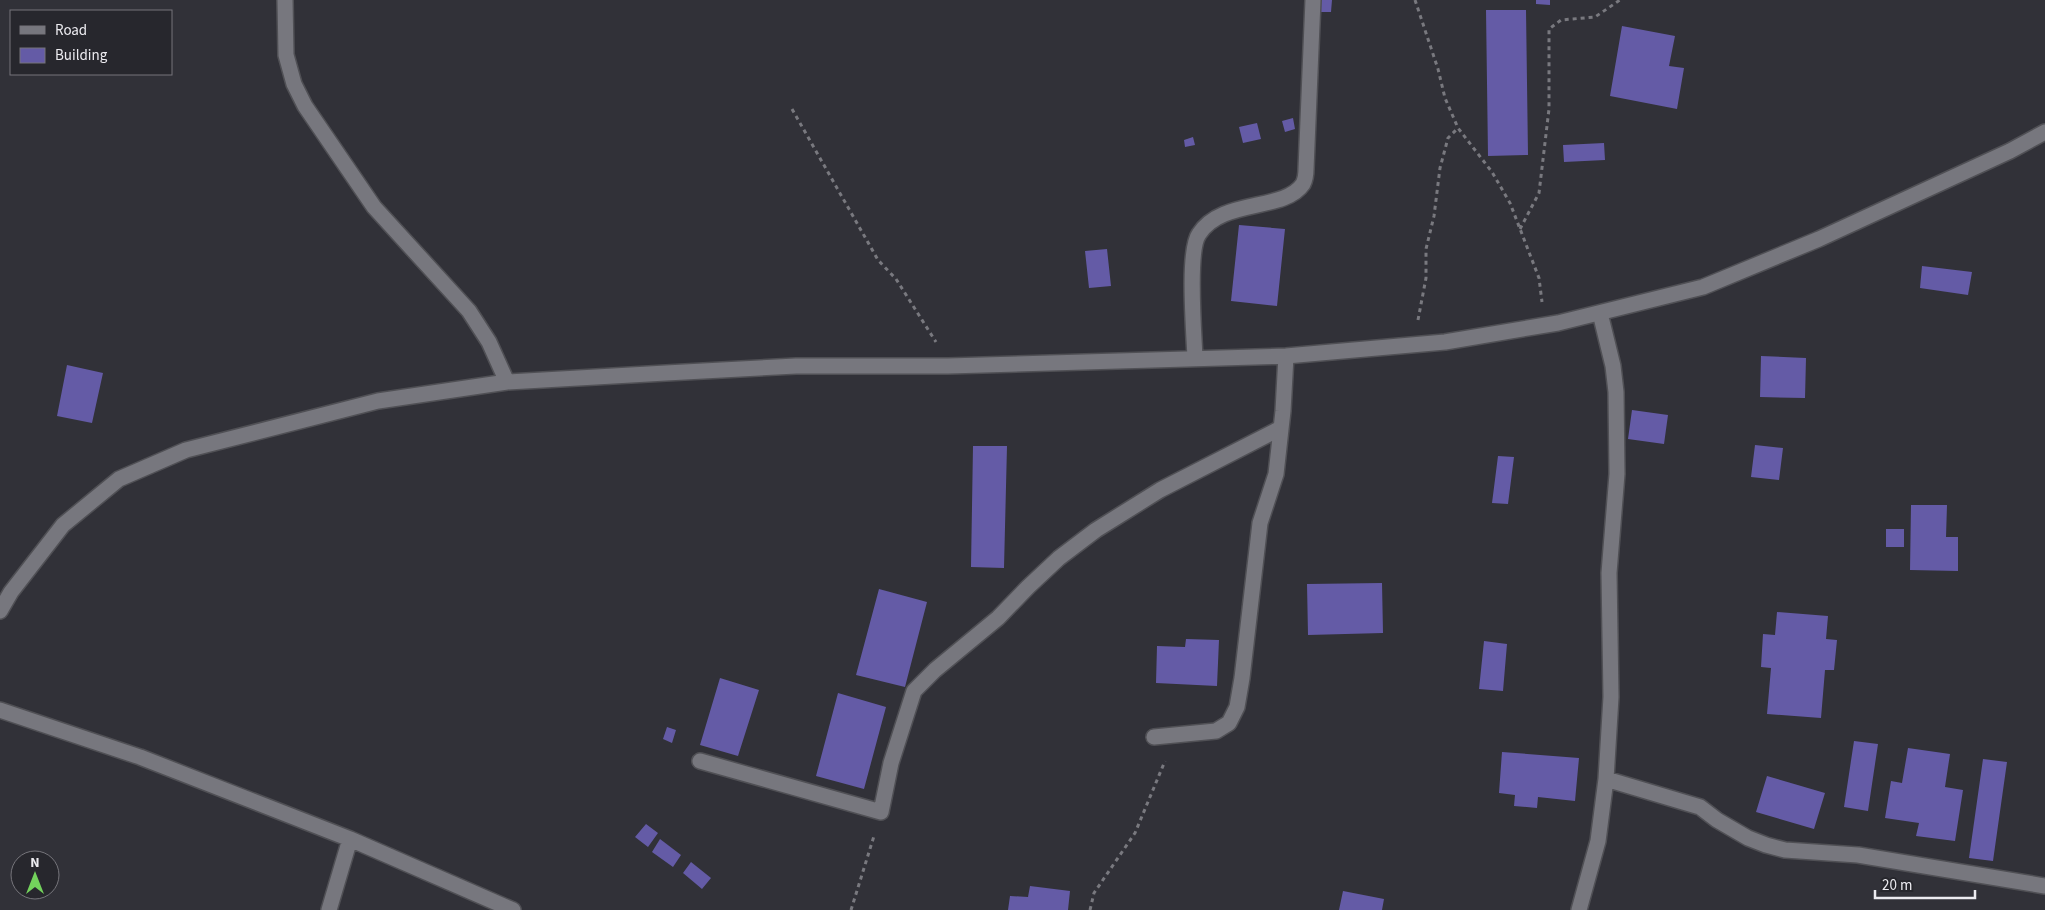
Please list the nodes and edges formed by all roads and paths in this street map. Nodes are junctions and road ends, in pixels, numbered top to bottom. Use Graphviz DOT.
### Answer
graph roads {
  1 [pos="286,0"];
  2 [pos="1313,0"];
  3 [pos="1415,0"];
  4 [pos="1620,0"];
  5 [pos="792,109"];
  6 [pos="1458,128"];
  7 [pos="2045,132"];
  8 [pos="1520,230"];
  9 [pos="1543,307"];
  10 [pos="1600,313"];
  11 [pos="1445,342"];
  12 [pos="1286,356"];
  13 [pos="1195,358"];
  14 [pos="948,366"];
  15 [pos="507,382"];
  16 [pos="1281,428"];
  17 [pos="0,611"];
  18 [pos="0,710"];
  19 [pos="1176,735"];
  20 [pos="1154,736"];
  21 [pos="700,761"];
  22 [pos="1606,778"];
  23 [pos="881,812"];
  24 [pos="350,839"];
  25 [pos="2045,886"];
  26 [pos="329,910"];
  27 [pos="513,910"];
  28 [pos="851,910"];
  29 [pos="1090,910"];
  30 [pos="1579,910"];
  1 -- 15 [label="street"];
  2 -- 13 [label="street"];
  3 -- 6 [label="path"];
  4 -- 8 [label="path"];
  5 -- 14 [label="path"];
  6 -- 8 [label="path"];
  6 -- 11 [label="path"];
  7 -- 10 [label="street"];
  8 -- 9 [label="path"];
  10 -- 11 [label="street"];
  10 -- 22 [label="street"];
  11 -- 12 [label="street"];
  12 -- 13 [label="street"];
  12 -- 16 [label="street"];
  13 -- 14 [label="street"];
  14 -- 15 [label="street"];
  15 -- 17 [label="street"];
  16 -- 19 [label="street"];
  16 -- 23 [label="street"];
  18 -- 24 [label="street"];
  19 -- 20 [label="street"];
  19 -- 29 [label="path"];
  21 -- 23 [label="street"];
  22 -- 25 [label="street"];
  22 -- 30 [label="street"];
  23 -- 28 [label="path"];
  24 -- 26 [label="street"];
  24 -- 27 [label="street"];
}
